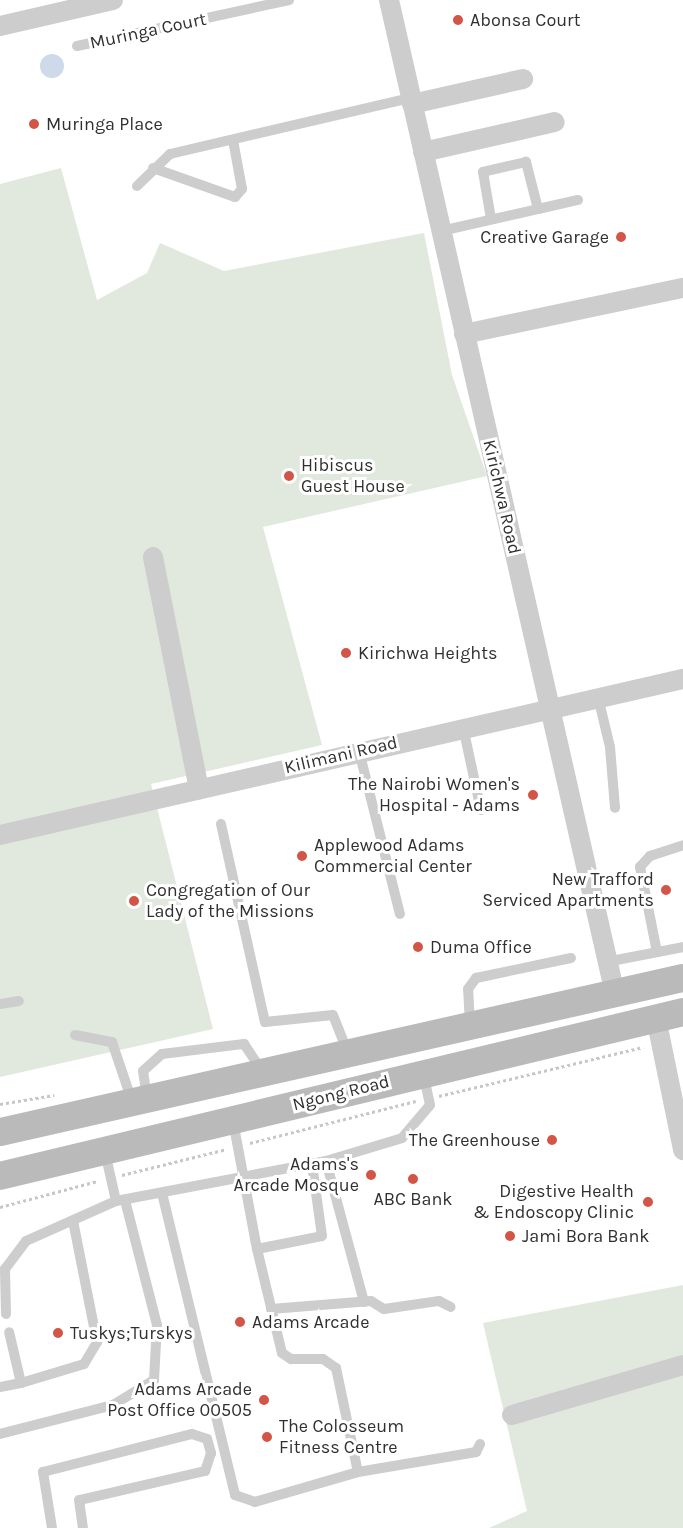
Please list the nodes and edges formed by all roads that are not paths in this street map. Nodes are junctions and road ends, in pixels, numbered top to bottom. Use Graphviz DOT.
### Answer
graph roads {
  1 [pos="113,0"];
  2 [pos="289,0"];
  3 [pos="389,0"];
  4 [pos="0,26"];
  5 [pos="77,46"];
  6 [pos="523,79"];
  7 [pos="411,101"];
  8 [pos="555,122"];
  9 [pos="233,140"];
  10 [pos="423,152"];
  11 [pos="153,168"];
  12 [pos="137,186"];
  13 [pos="578,200"];
  14 [pos="538,209"];
  15 [pos="491,219"];
  16 [pos="441,231"];
  17 [pos="683,288"];
  18 [pos="464,334"];
  19 [pos="153,556"];
  20 [pos="683,679"];
  21 [pos="598,697"];
  22 [pos="547,707"];
  23 [pos="463,727"];
  24 [pos="359,751"];
  25 [pos="199,789"];
  26 [pos="615,808"];
  27 [pos="481,810"];
  28 [pos="220,824"];
  29 [pos="0,835"];
  30 [pos="683,845"];
  31 [pos="399,914"];
  32 [pos="683,946"];
  33 [pos="657,952"];
  34 [pos="571,958"];
  35 [pos="606,962"];
  36 [pos="683,978"];
  37 [pos="615,994"];
  38 [pos="19,1001"];
  39 [pos="0,1004"];
  40 [pos="666,1025"];
  41 [pos="470,1028"];
  42 [pos="75,1035"];
  43 [pos="349,1056"];
  44 [pos="674,1074"];
  45 [pos="265,1076"];
  46 [pos="426,1085"];
  47 [pos="141,1104"];
  48 [pos="0,1132"];
  49 [pos="235,1134"];
  50 [pos="683,1150"];
  51 [pos="326,1161"];
  52 [pos="312,1164"];
  53 [pos="108,1165"];
  54 [pos="0,1176"];
  55 [pos="243,1177"];
  56 [pos="162,1193"];
  57 [pos="120,1201"];
  58 [pos="73,1221"];
  59 [pos="257,1250"];
  60 [pos="364,1302"];
  61 [pos="451,1307"];
  62 [pos="271,1309"];
  63 [pos="6,1314"];
  64 [pos="9,1332"];
  65 [pos="683,1365"];
  66 [pos="21,1383"];
  67 [pos="0,1387"];
  68 [pos="512,1415"];
  69 [pos="0,1434"];
  70 [pos="480,1444"];
  71 [pos="358,1472"];
  72 [pos="52,1528"];
  73 [pos="83,1528"];
  1 -- 4 [label="street"];
  2 -- 5 [label="lane, Muringa Court"];
  3 -- 7 [label="street, Kirichwa Road"];
  6 -- 7 [label="street"];
  7 -- 9 [label="lane"];
  7 -- 10 [label="street, Kirichwa Road"];
  8 -- 10 [label="street"];
  9 -- 11 [label="lane"];
  9 -- 11 [label="lane"];
  10 -- 16 [label="street, Kirichwa Road"];
  11 -- 12 [label="lane"];
  13 -- 14 [label="lane"];
  14 -- 15 [label="lane"];
  14 -- 15 [label="lane"];
  15 -- 16 [label="lane"];
  16 -- 18 [label="street, Kirichwa Road"];
  17 -- 18 [label="street"];
  18 -- 22 [label="street, Kirichwa Road"];
  19 -- 25 [label="street"];
  20 -- 21 [label="street, Kilimani Road"];
  21 -- 22 [label="street, Kilimani Road"];
  21 -- 26 [label="lane"];
  22 -- 23 [label="street, Kilimani Road"];
  22 -- 35 [label="street, Kirichwa Road"];
  23 -- 24 [label="street, Kilimani Road"];
  23 -- 27 [label="lane"];
  24 -- 25 [label="street, Kilimani Road"];
  24 -- 31 [label="lane"];
  25 -- 29 [label="street, Kilimani Road"];
  28 -- 43 [label="lane"];
  30 -- 33 [label="lane"];
  32 -- 33 [label="lane"];
  33 -- 35 [label="lane"];
  34 -- 41 [label="lane"];
  35 -- 37 [label="street, Kirichwa Road"];
  36 -- 37 [label="main road, Ngong Road"];
  37 -- 41 [label="main road, Ngong Road"];
  38 -- 39 [label="lane"];
  40 -- 44 [label="street"];
  40 -- 46 [label="main road, Ngong Road"];
  41 -- 43 [label="main road, Ngong Road"];
  42 -- 47 [label="lane"];
  43 -- 45 [label="main road, Ngong Road"];
  44 -- 50 [label="street"];
  45 -- 47 [label="main road, Ngong Road"];
  45 -- 47 [label="lane"];
  46 -- 49 [label="main road, Ngong Road"];
  46 -- 51 [label="lane"];
  47 -- 48 [label="main road, Ngong Road"];
  49 -- 53 [label="main road, Ngong Road"];
  49 -- 55 [label="lane"];
  51 -- 52 [label="lane"];
  51 -- 60 [label="lane"];
  52 -- 55 [label="lane"];
  52 -- 59 [label="lane"];
  53 -- 54 [label="main road, Ngong Road"];
  53 -- 57 [label="lane"];
  55 -- 56 [label="lane"];
  55 -- 59 [label="lane"];
  56 -- 57 [label="lane"];
  56 -- 71 [label="lane"];
  57 -- 58 [label="lane"];
  57 -- 69 [label="lane"];
  58 -- 63 [label="lane"];
  58 -- 66 [label="lane"];
  59 -- 62 [label="lane"];
  60 -- 61 [label="lane"];
  60 -- 62 [label="lane"];
  62 -- 71 [label="lane"];
  64 -- 66 [label="lane"];
  65 -- 68 [label="street"];
  66 -- 67 [label="lane"];
  70 -- 71 [label="lane"];
  72 -- 73 [label="lane"];
}
